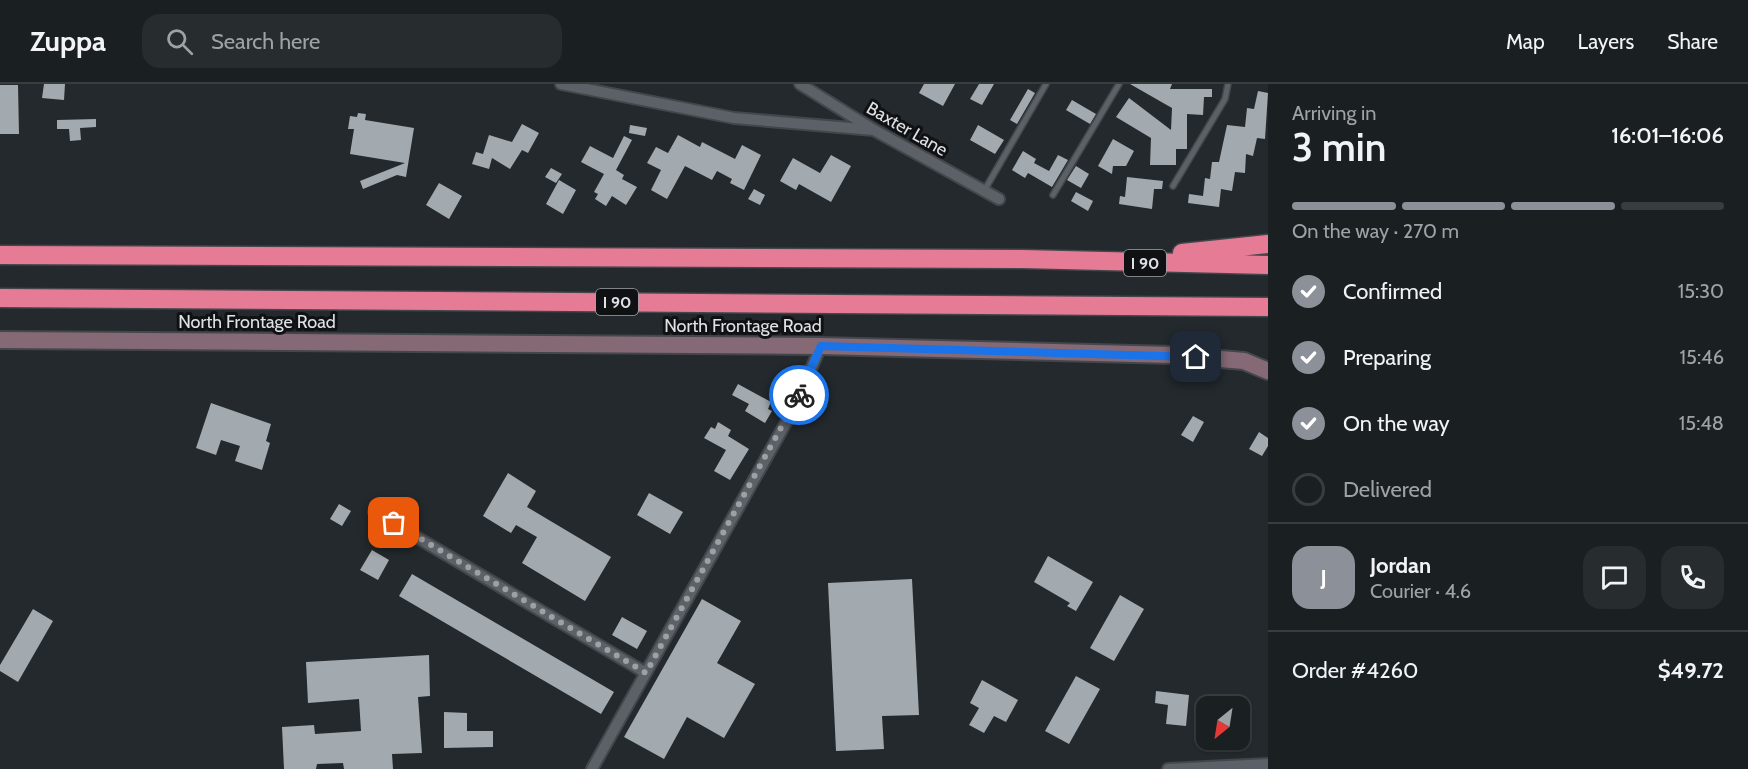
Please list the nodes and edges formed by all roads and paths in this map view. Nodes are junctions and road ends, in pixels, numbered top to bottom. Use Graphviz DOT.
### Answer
graph roads {
  1 [pos="561,84"];
  2 [pos="800,84"];
  3 [pos="1046,84"];
  4 [pos="1119,84"];
  5 [pos="1228,84"];
  6 [pos="874,130"];
  7 [pos="1173,186"];
  8 [pos="984,191"];
  9 [pos="1053,195"];
  10 [pos="999,199"];
  11 [pos="1268,244"];
  12 [pos="0,255"];
  13 [pos="1022,259"];
  14 [pos="1268,264"];
  15 [pos="0,298"];
  16 [pos="1268,307"];
  17 [pos="0,340"];
  18 [pos="821,346"];
  19 [pos="1268,371"];
  20 [pos="374,512"];
  21 [pos="646,673"];
  22 [pos="1268,764"];
  23 [pos="592,769"];
  24 [pos="1168,769"];
  1 -- 6 [label="street"];
  2 -- 6 [label="street, Baxter Lane"];
  3 -- 8 [label="lane"];
  4 -- 9 [label="lane"];
  5 -- 7 [label="lane"];
  6 -- 8 [label="street, Baxter Lane"];
  8 -- 10 [label="street, Baxter Lane"];
  11 -- 13 [label="highway"];
  12 -- 13 [label="highway, I 90"];
  13 -- 14 [label="highway, I 90"];
  15 -- 16 [label="highway, I 90"];
  17 -- 18 [label="street, North Frontage Road"];
  18 -- 19 [label="street, North Frontage Road"];
  18 -- 21 [label="street"];
  20 -- 21 [label="street"];
  21 -- 23 [label="street"];
  22 -- 24 [label="street"];
}
